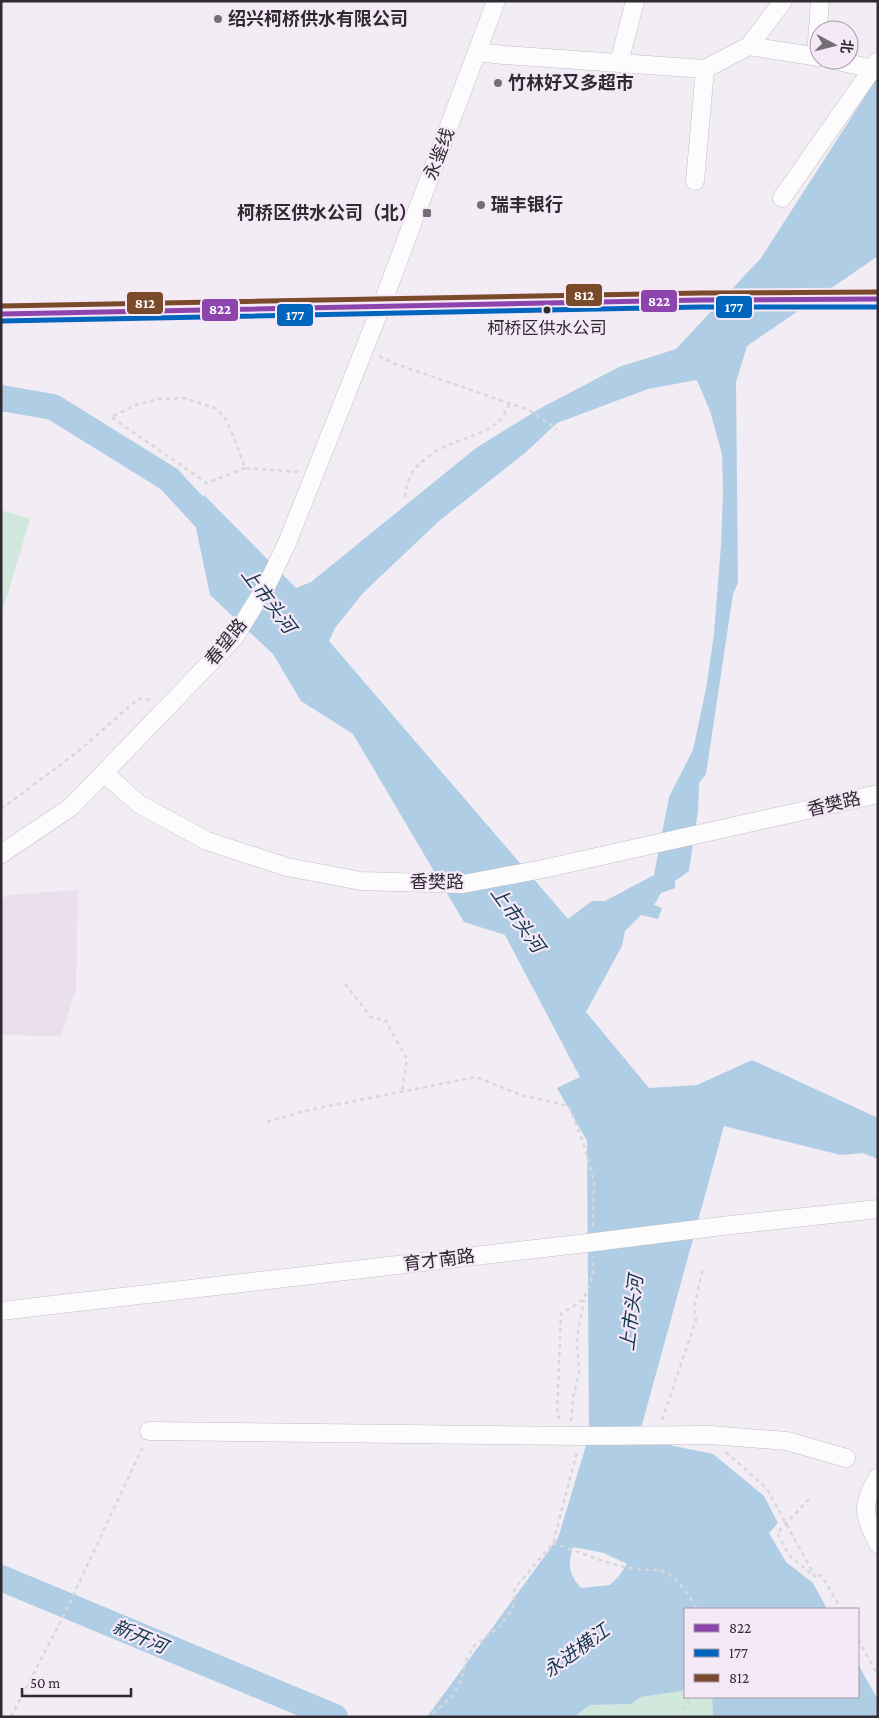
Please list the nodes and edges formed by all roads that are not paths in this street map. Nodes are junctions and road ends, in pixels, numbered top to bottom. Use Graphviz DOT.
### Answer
graph roads {
  1 [pos="496,1"];
  2 [pos="635,1"];
  3 [pos="783,1"];
  4 [pos="820,1"];
  5 [pos="819,20"];
  6 [pos="749,46"];
  7 [pos="477,52"];
  8 [pos="809,55"];
  9 [pos="619,63"];
  10 [pos="859,63"];
  11 [pos="875,65"];
  12 [pos="705,69"];
  13 [pos="695,181"];
  14 [pos="782,198"];
  15 [pos="878,299"];
  16 [pos="381,307"];
  17 [pos="1,314"];
  18 [pos="104,773"];
  19 [pos="878,794"];
  20 [pos="1,854"];
  21 [pos="878,1209"];
  22 [pos="1,1311"];
  23 [pos="150,1431"];
  24 [pos="846,1458"];
  25 [pos="878,1477"];
  26 [pos="878,1544"];
  1 -- 7 [label="street, 永鉴线"];
  2 -- 9 [label="street"];
  3 -- 6 [label="street"];
  4 -- 5 [label="street"];
  6 -- 8 [label="street"];
  6 -- 12 [label="street"];
  7 -- 9 [label="street"];
  7 -- 16 [label="street, 永鉴线"];
  9 -- 12 [label="street"];
  10 -- 11 [label="street"];
  11 -- 14 [label="street"];
  12 -- 13 [label="street"];
  15 -- 16 [label="street"];
  16 -- 17 [label="street"];
  16 -- 18 [label="street, 春望路"];
  18 -- 19 [label="street, 香樊路"];
  18 -- 20 [label="street, 春望路"];
  21 -- 22 [label="street, 育才南路, bridge"];
  23 -- 24 [label="street"];
  25 -- 26 [label="street"];
}
